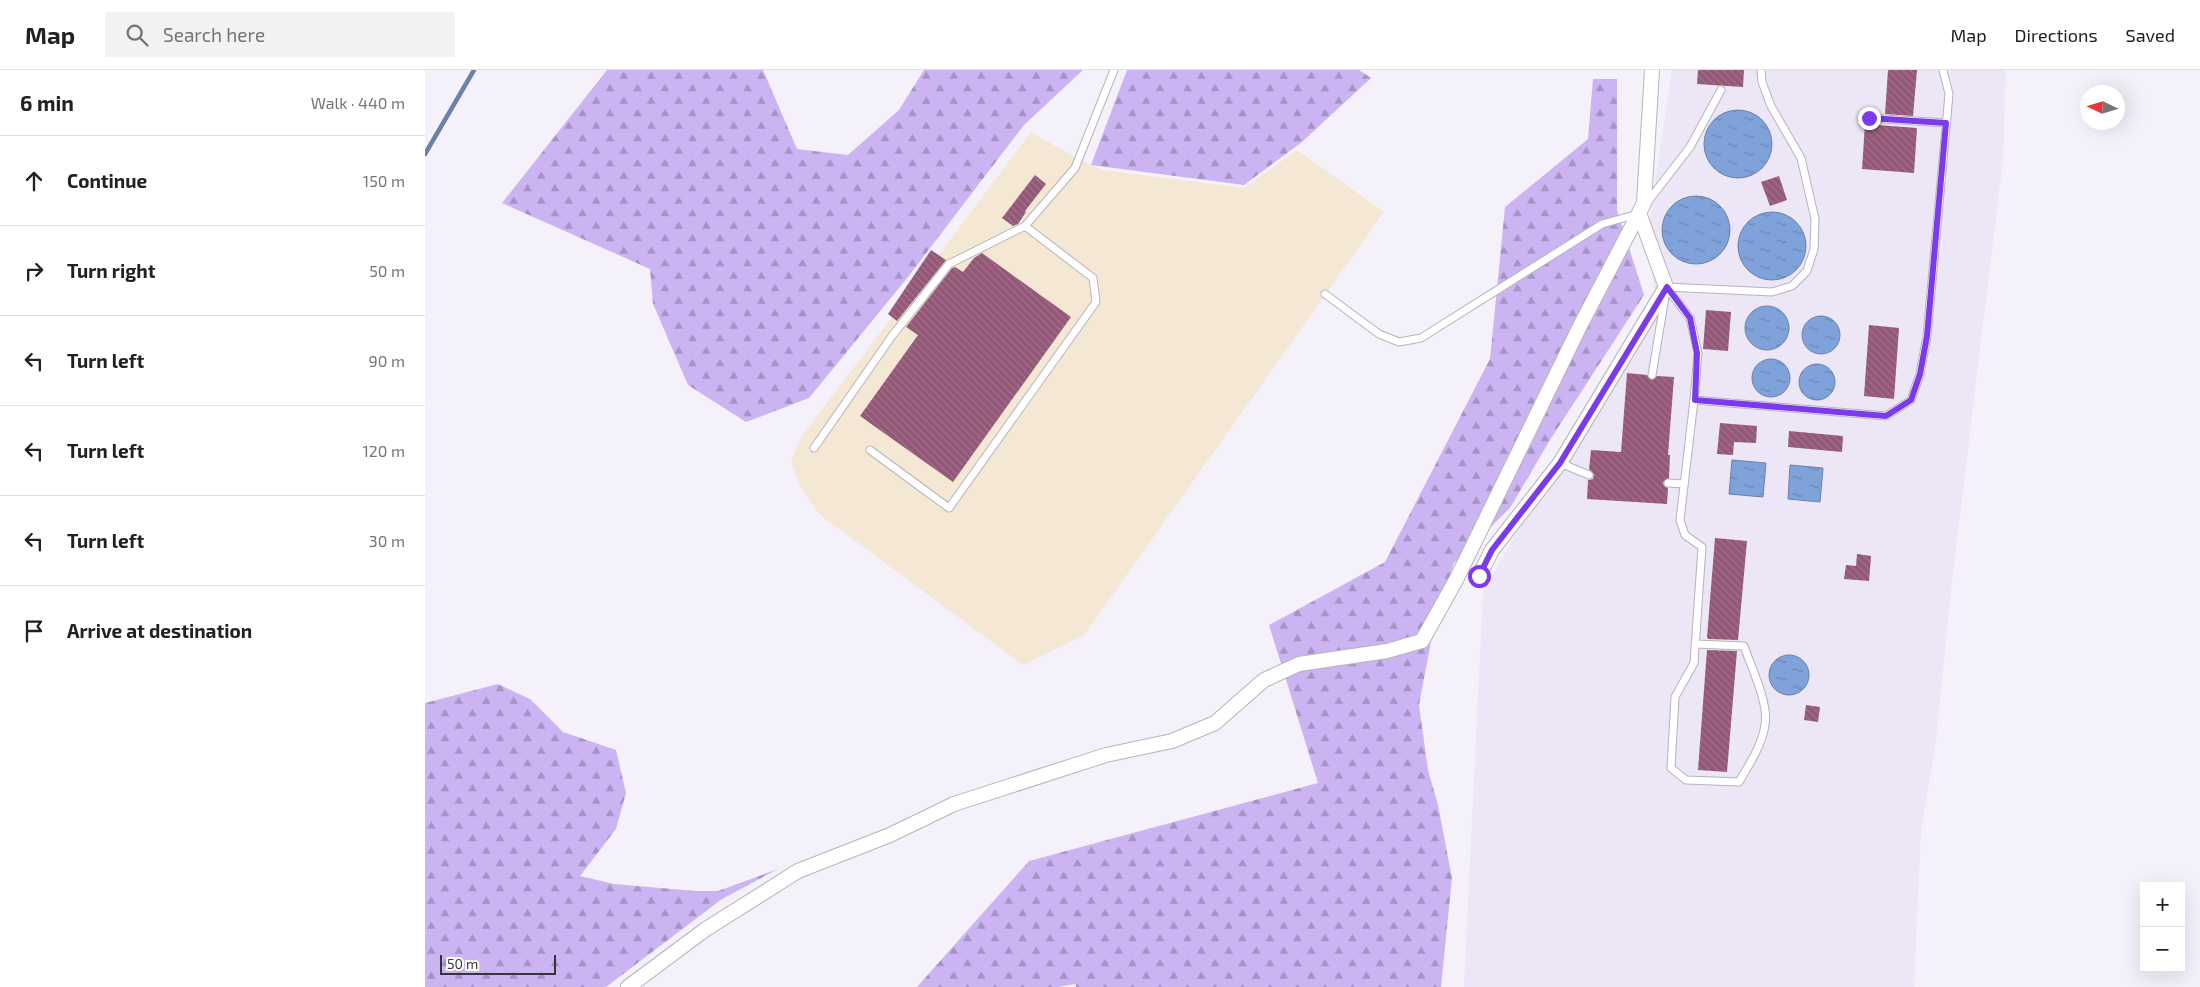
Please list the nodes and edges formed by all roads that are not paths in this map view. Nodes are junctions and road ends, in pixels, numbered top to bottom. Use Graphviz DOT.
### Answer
graph roads {
  1 [pos="1114,70"];
  2 [pos="1651,70"];
  3 [pos="1761,70"];
  4 [pos="1943,70"];
  5 [pos="1721,90"];
  6 [pos="1869,118"];
  7 [pos="1946,123"];
  8 [pos="1639,214"];
  9 [pos="1025,226"];
  10 [pos="1667,287"];
  11 [pos="1325,294"];
  12 [pos="1653,375"];
  13 [pos="1695,400"];
  14 [pos="814,448"];
  15 [pos="870,450"];
  16 [pos="1560,463"];
  17 [pos="1589,475"];
  18 [pos="1668,483"];
  19 [pos="1684,484"];
  20 [pos="1479,576"];
  21 [pos="1695,644"];
  22 [pos="627,987"];
  1 -- 9 [label="lane"];
  2 -- 8 [label="street"];
  3 -- 10 [label="lane"];
  4 -- 7 [label="lane"];
  5 -- 8 [label="lane"];
  6 -- 7 [label="lane"];
  7 -- 13 [label="lane"];
  8 -- 10 [label="street"];
  8 -- 11 [label="lane"];
  8 -- 22 [label="street"];
  9 -- 14 [label="lane"];
  9 -- 15 [label="lane"];
  10 -- 12 [label="lane"];
  10 -- 13 [label="lane"];
  10 -- 16 [label="street"];
  13 -- 19 [label="lane"];
  16 -- 17 [label="lane"];
  16 -- 20 [label="street"];
  18 -- 19 [label="lane"];
  19 -- 21 [label="lane"];
  21 -- 21 [label="lane"];
}
